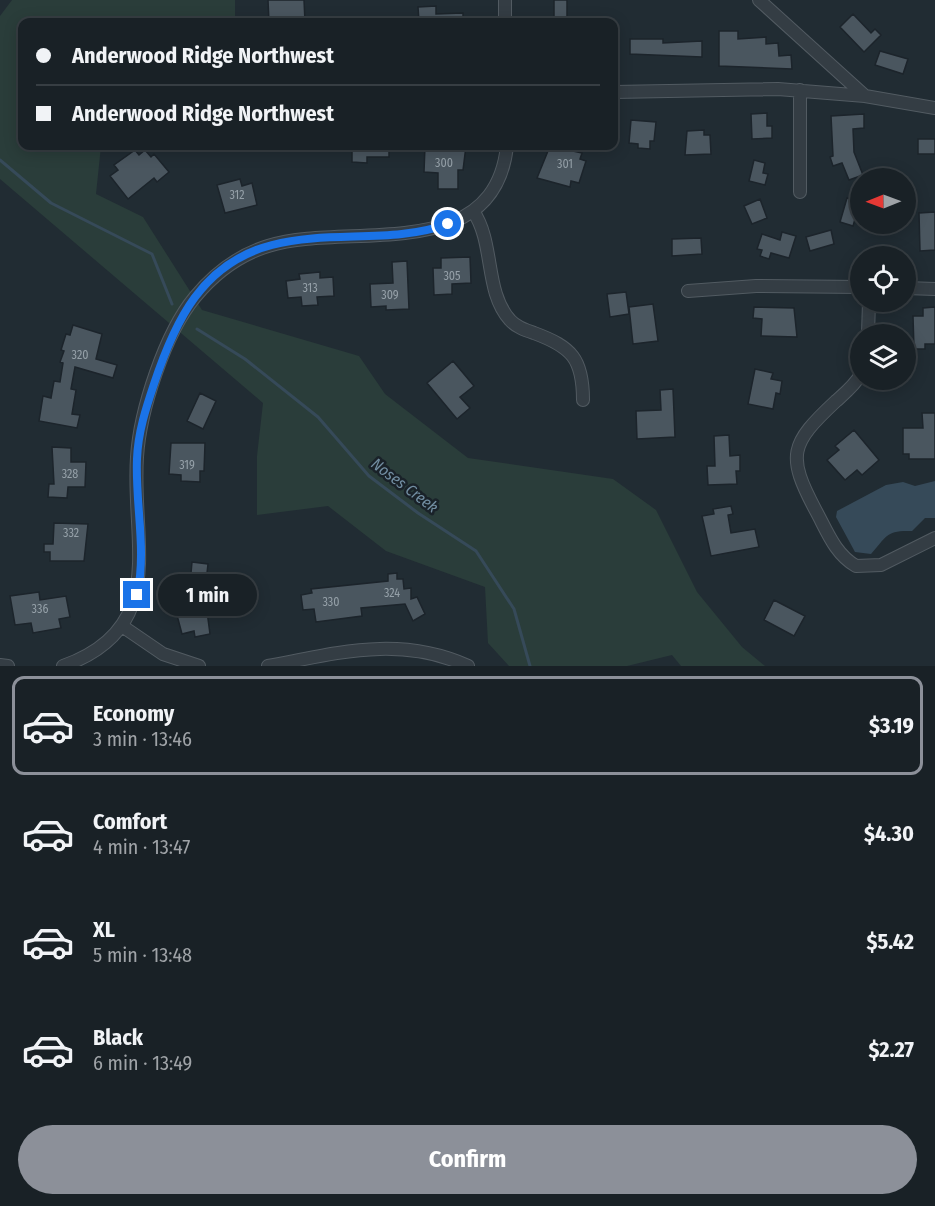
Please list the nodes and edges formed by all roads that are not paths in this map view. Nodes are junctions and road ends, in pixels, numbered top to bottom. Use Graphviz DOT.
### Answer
graph roads {
  1 [pos="505,0"];
  2 [pos="759,0"];
  3 [pos="505,18"];
  4 [pos="800,90"];
  5 [pos="618,92"];
  6 [pos="866,96"];
  7 [pos="935,108"];
  8 [pos="506,150"];
  9 [pos="800,192"];
  10 [pos="473,212"];
  11 [pos="850,287"];
  12 [pos="916,288"];
  13 [pos="935,289"];
  14 [pos="688,291"];
  15 [pos="850,389"];
  16 [pos="583,400"];
  17 [pos="935,538"];
  18 [pos="122,626"];
  19 [pos="0,665"];
  20 [pos="8,666"];
  21 [pos="63,666"];
  22 [pos="199,666"];
  23 [pos="268,666"];
  24 [pos="468,666"];
  1 -- 3 [label="street"];
  2 -- 6 [label="street"];
  4 -- 5 [label="street"];
  4 -- 6 [label="street"];
  4 -- 9 [label="street"];
  6 -- 7 [label="street"];
  8 -- 10 [label="street"];
  10 -- 16 [label="street"];
  10 -- 18 [label="street"];
  11 -- 14 [label="street"];
  12 -- 13 [label="street"];
  15 -- 17 [label="street"];
  18 -- 21 [label="street"];
  18 -- 22 [label="street"];
  19 -- 20 [label="street"];
  23 -- 24 [label="street"];
}
